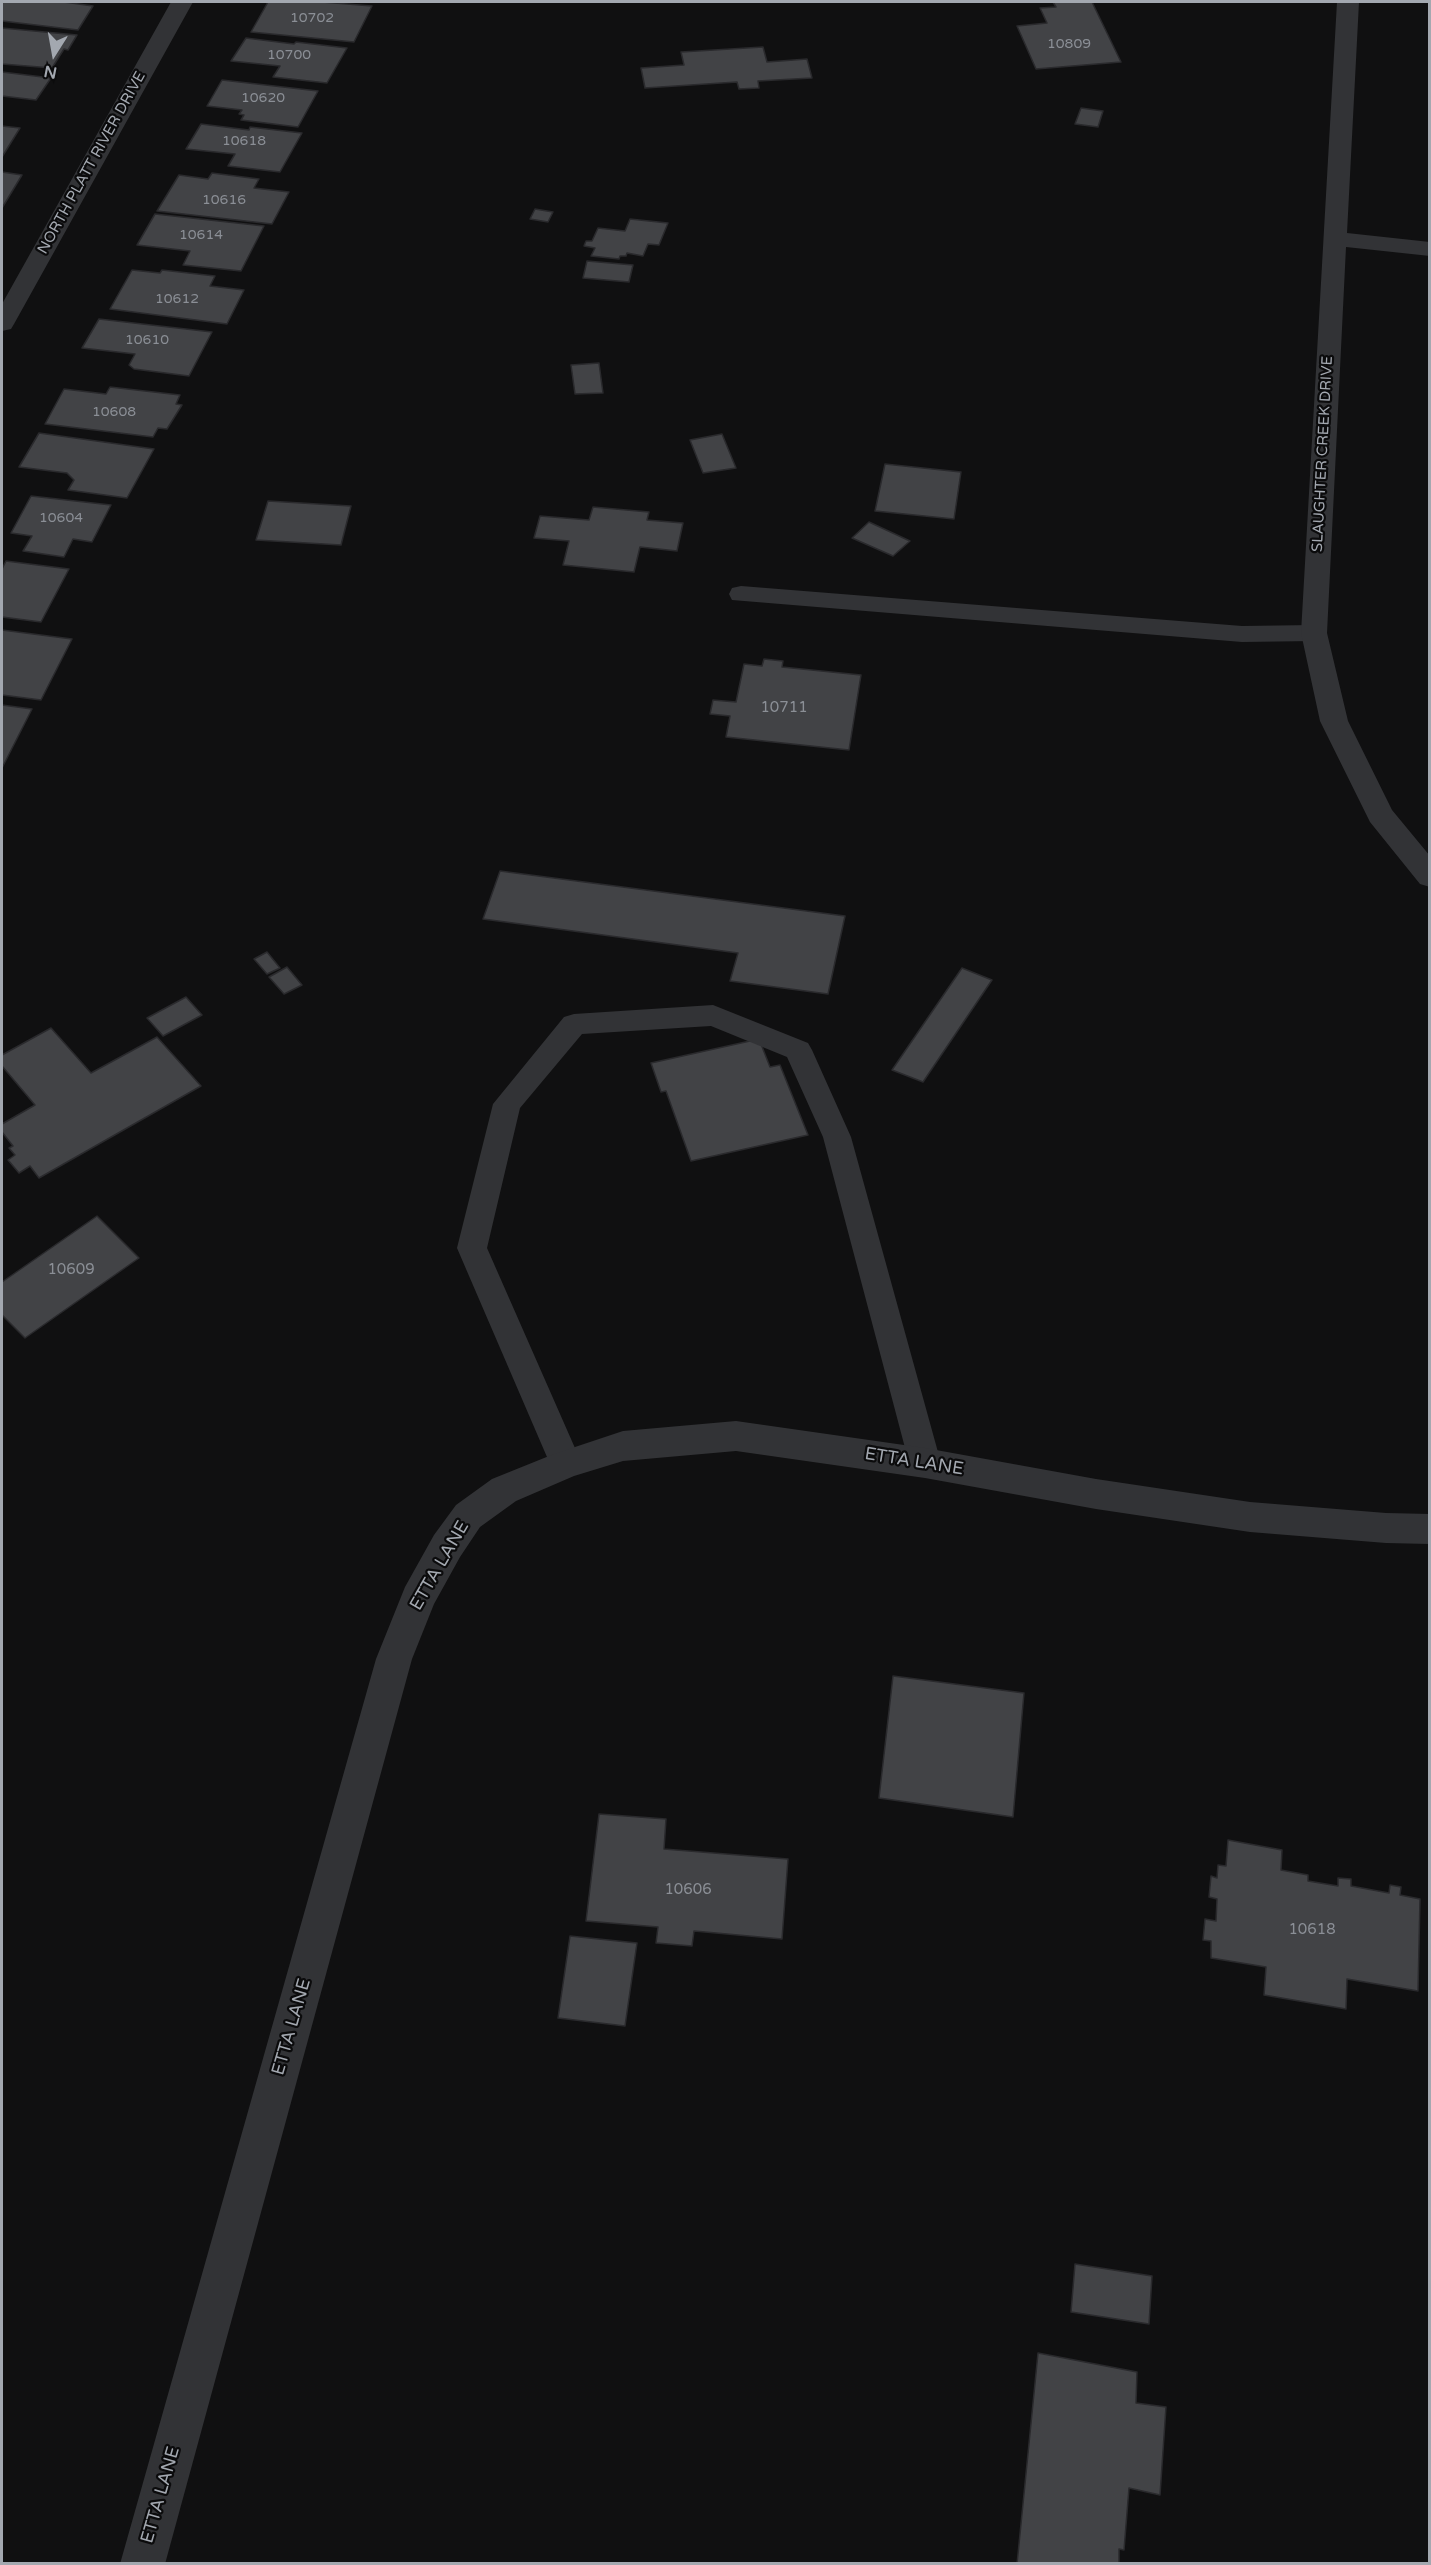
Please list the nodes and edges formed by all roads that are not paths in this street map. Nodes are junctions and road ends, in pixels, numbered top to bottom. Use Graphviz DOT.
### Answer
graph roads {
  1 [pos="182,2"];
  2 [pos="1348,2"];
  3 [pos="1334,239"];
  4 [pos="1430,249"];
  5 [pos="4,316"];
  6 [pos="741,594"];
  7 [pos="1314,633"];
  8 [pos="1430,877"];
  9 [pos="925,1463"];
  10 [pos="566,1464"];
  11 [pos="1430,1529"];
  12 [pos="142,2564"];
  1 -- 5 [label="street, NORTH PLATT RIVER DRIVE"];
  2 -- 3 [label="street, SLAUGHTER CREEK DRIVE"];
  3 -- 4 [label="street"];
  3 -- 7 [label="street, SLAUGHTER CREEK DRIVE"];
  6 -- 7 [label="lane"];
  7 -- 8 [label="street, SLAUGHTER CREEK DRIVE"];
  9 -- 10 [label="street, ETTA LANE"];
  9 -- 10 [label="lane"];
  9 -- 11 [label="street, ETTA LANE"];
  10 -- 12 [label="street, ETTA LANE"];
}
